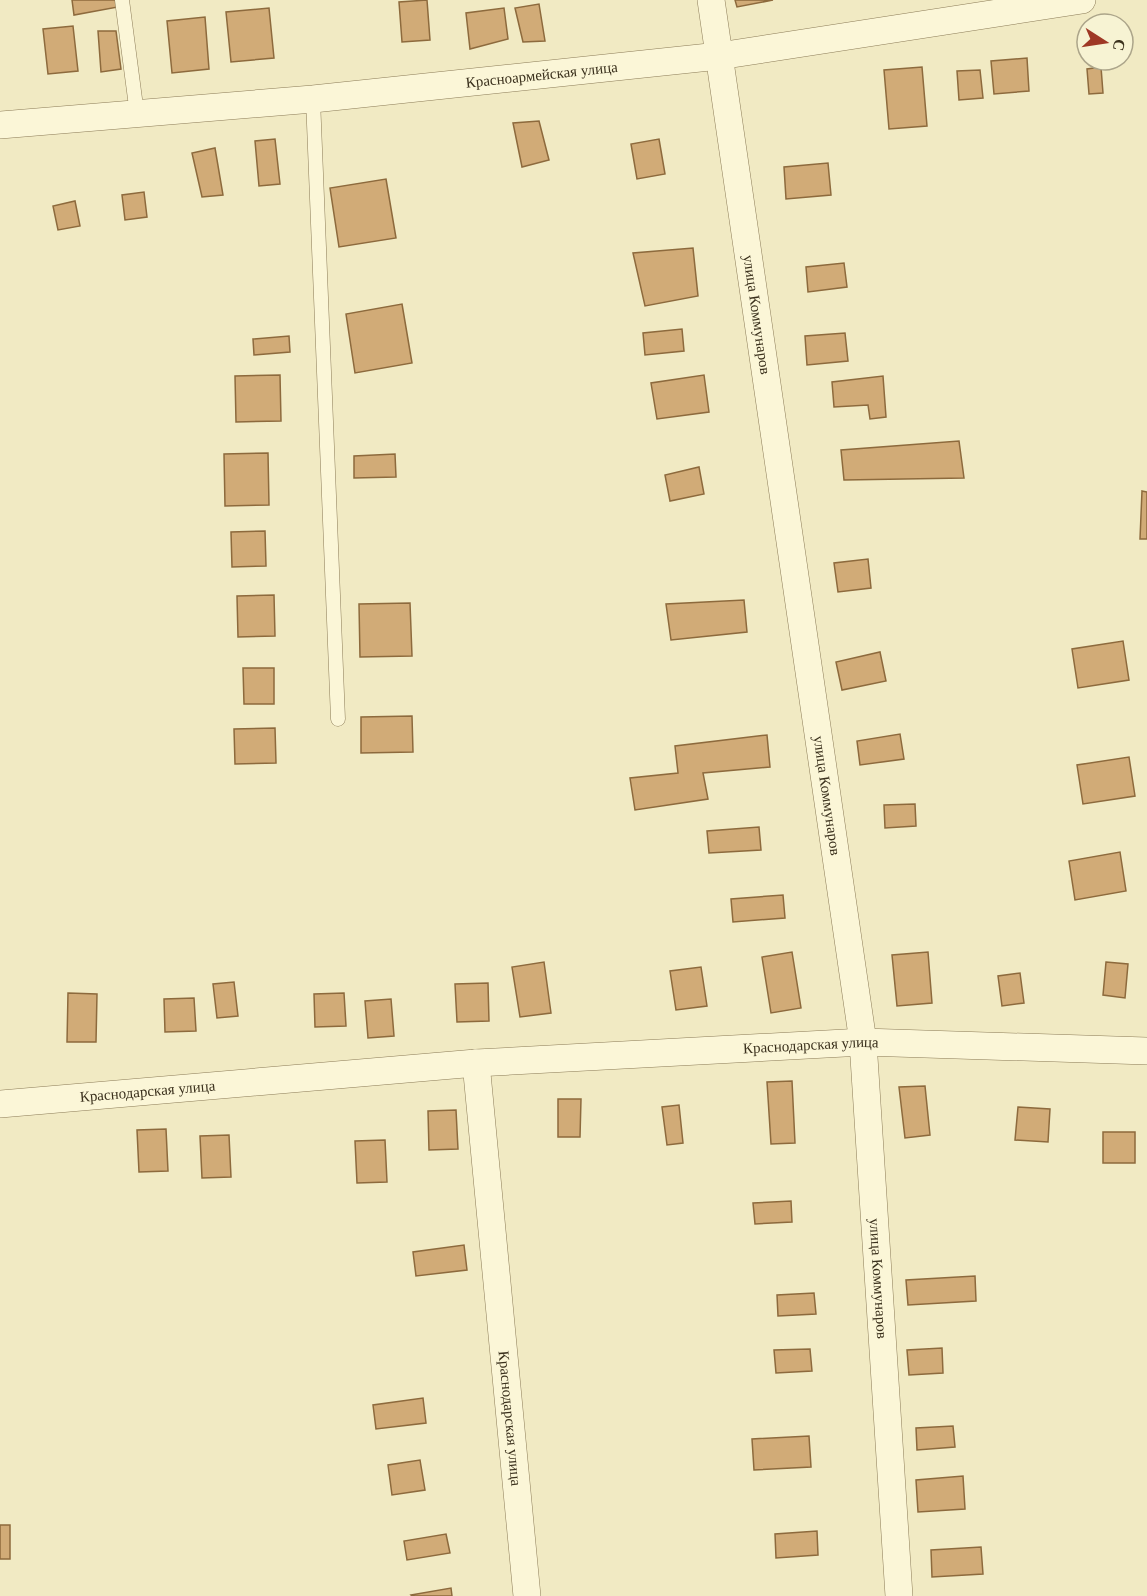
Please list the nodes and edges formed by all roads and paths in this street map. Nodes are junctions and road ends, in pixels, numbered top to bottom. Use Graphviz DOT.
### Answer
graph roads {
  1 [pos="122,0"];
  2 [pos="711,0"];
  3 [pos="1082,0"];
  4 [pos="993,6"];
  5 [pos="719,56"];
  6 [pos="313,99"];
  7 [pos="137,114"];
  8 [pos="0,125"];
  9 [pos="338,719"];
  10 [pos="863,1042"];
  11 [pos="1147,1051"];
  12 [pos="476,1063"];
  13 [pos="0,1104"];
  14 [pos="527,1596"];
  15 [pos="899,1596"];
  1 -- 7 [label="lane"];
  2 -- 5 [label="street, улица Коммунаров"];
  3 -- 4 [label="street, Красноармейская улица"];
  4 -- 5 [label="street, Красноармейская улица"];
  5 -- 6 [label="street, Красноармейская улица"];
  5 -- 10 [label="street, улица Коммунаров"];
  6 -- 7 [label="street, Красноармейская улица"];
  6 -- 9 [label="lane"];
  7 -- 8 [label="street, Красноармейская улица"];
  10 -- 11 [label="street, Краснодарская улица"];
  10 -- 12 [label="street, Краснодарская улица"];
  10 -- 15 [label="street, улица Коммунаров"];
  12 -- 13 [label="street, Краснодарская улица"];
  12 -- 14 [label="street, Краснодарская улица"];
}
